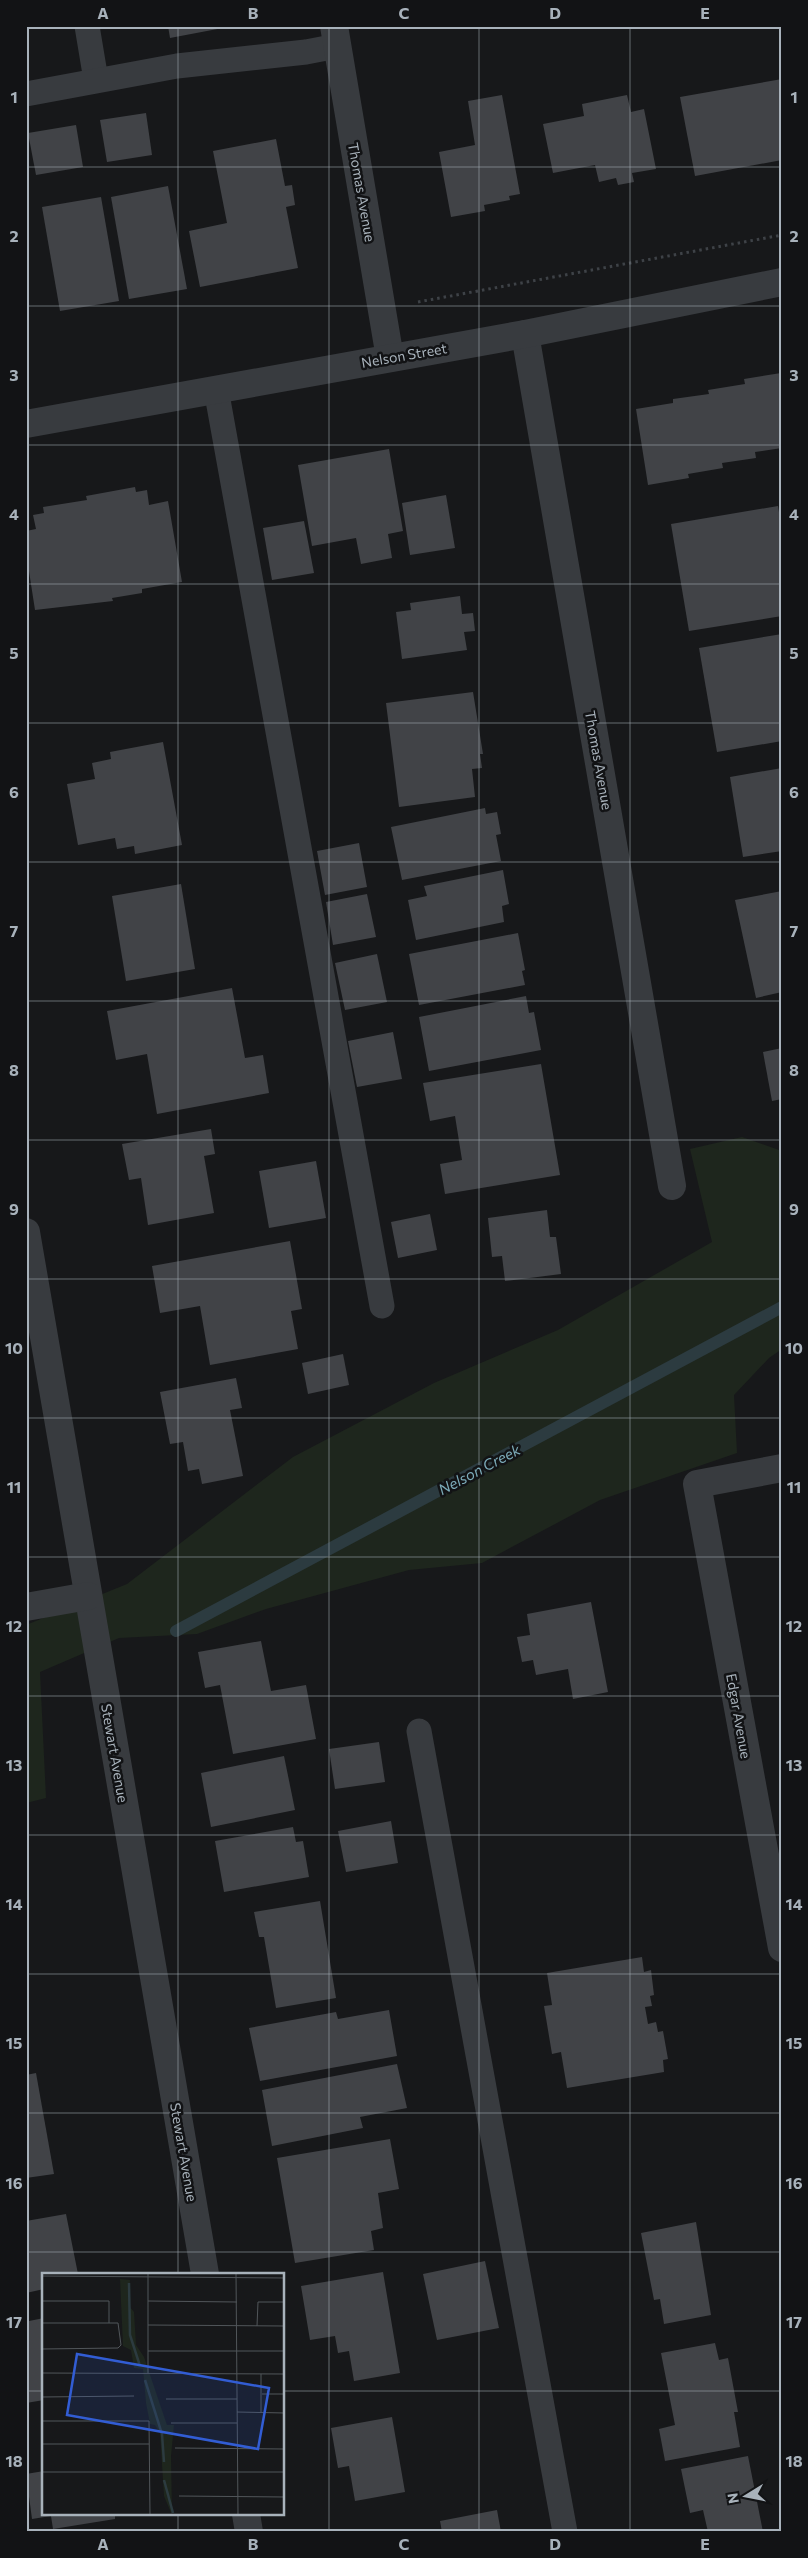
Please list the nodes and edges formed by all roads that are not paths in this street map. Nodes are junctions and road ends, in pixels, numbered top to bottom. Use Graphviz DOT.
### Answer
graph roads {
  1 [pos="86,26"];
  2 [pos="336,36"];
  3 [pos="96,80"];
  4 [pos="26,94"];
  5 [pos="782,282"];
  6 [pos="525,334"];
  7 [pos="390,358"];
  8 [pos="216,389"];
  9 [pos="26,424"];
  10 [pos="672,1186"];
  11 [pos="26,1232"];
  12 [pos="382,1306"];
  13 [pos="782,1468"];
  14 [pos="88,1596"];
  15 [pos="26,1606"];
  16 [pos="419,1731"];
  17 [pos="782,1948"];
  18 [pos="205,2273"];
  19 [pos="246,2516"];
  20 [pos="249,2532"];
  21 [pos="565,2532"];
  1 -- 3 [label="lane"];
  2 -- 3 [label="lane"];
  2 -- 7 [label="street, Thomas Avenue"];
  3 -- 4 [label="lane"];
  5 -- 6 [label="street, Nelson Street"];
  6 -- 7 [label="street, Nelson Street"];
  6 -- 10 [label="street, Thomas Avenue"];
  7 -- 8 [label="street, Nelson Street"];
  8 -- 9 [label="street, Nelson Street"];
  8 -- 12 [label="lane"];
  11 -- 14 [label="street, Stewart Avenue"];
  13 -- 17 [label="street, Edgar Avenue"];
  14 -- 15 [label="street"];
  14 -- 18 [label="street, Stewart Avenue"];
  16 -- 21 [label="lane"];
  19 -- 20 [label="street"];
}
